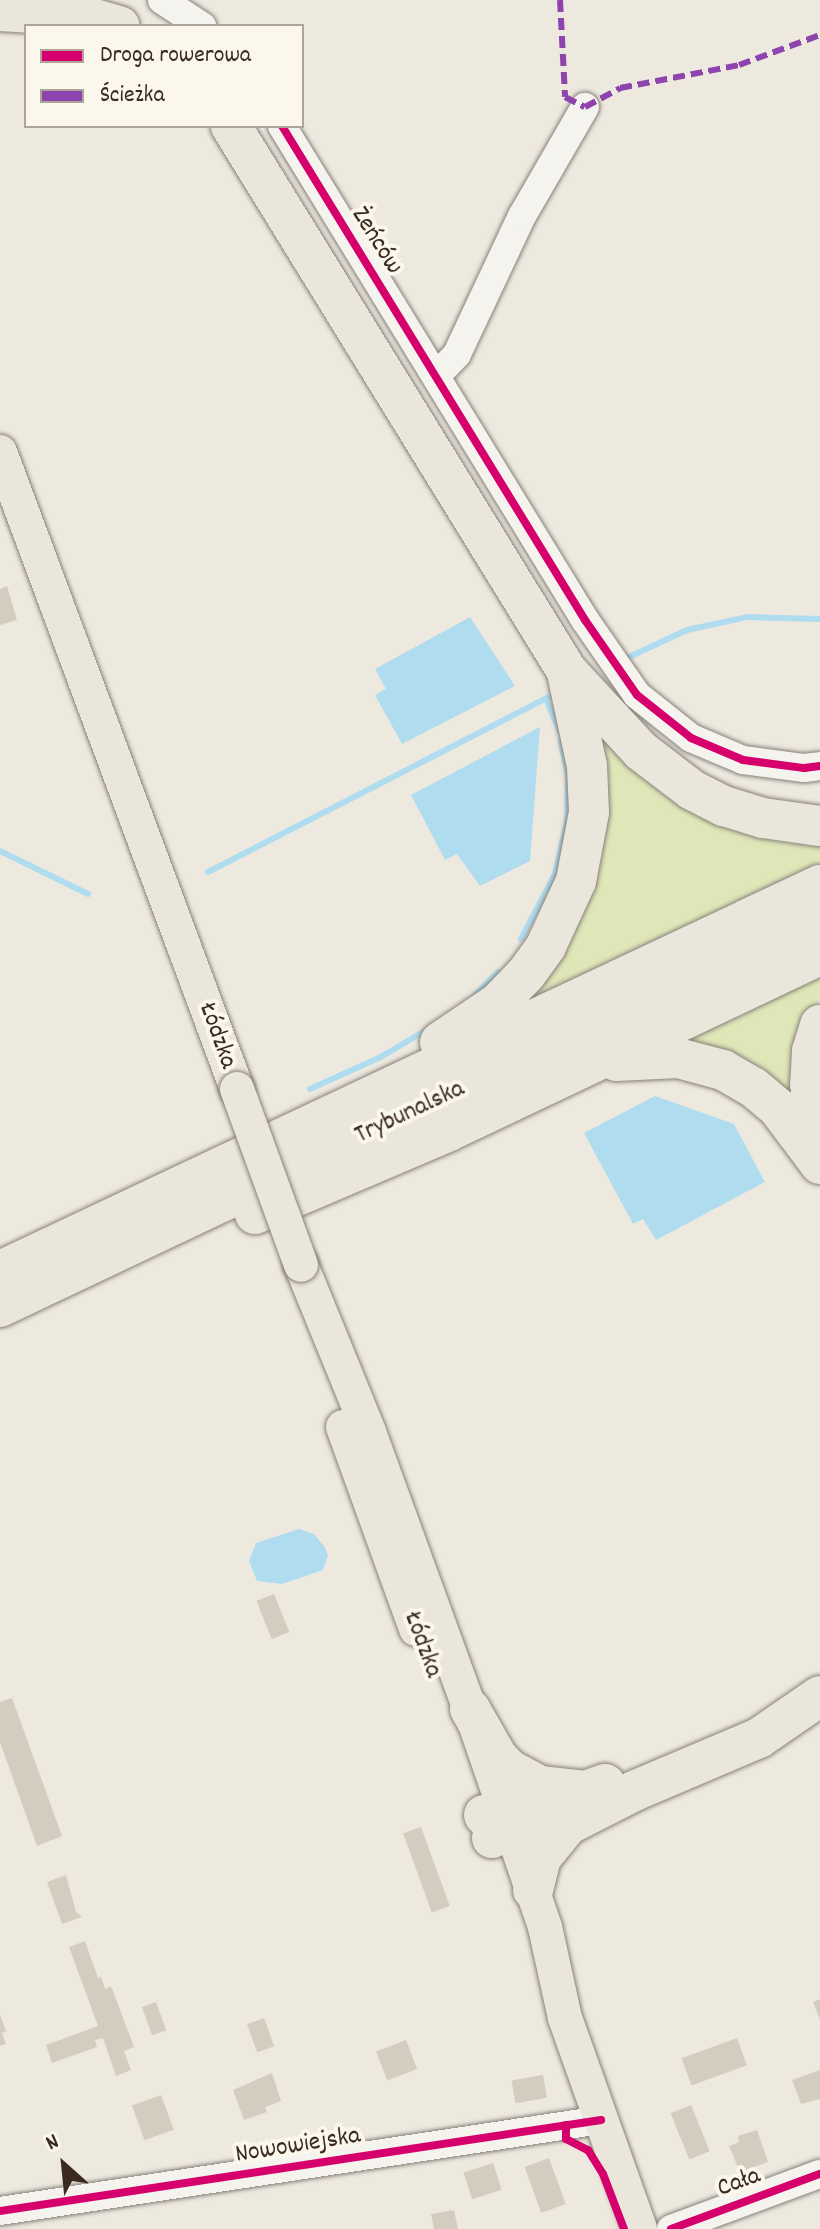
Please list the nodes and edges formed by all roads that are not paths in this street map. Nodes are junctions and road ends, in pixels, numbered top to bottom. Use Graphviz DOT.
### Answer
graph roads {
  1 [pos="162,0"];
  2 [pos="8,15"];
  3 [pos="113,24"];
  4 [pos="199,24"];
  5 [pos="585,107"];
  6 [pos="232,128"];
  7 [pos="283,128"];
  8 [pos="436,376"];
  9 [pos="0,452"];
  10 [pos="567,671"];
  11 [pos="820,766"];
  12 [pos="820,826"];
  13 [pos="820,885"];
  14 [pos="820,918"];
  15 [pos="820,955"];
  16 [pos="820,1025"];
  17 [pos="566,1075"];
  18 [pos="280,1140"];
  19 [pos="820,1149"];
  20 [pos="820,1164"];
  21 [pos="301,1265"];
  22 [pos="2,1294"];
  23 [pos="820,1668"];
  24 [pos="820,1696"];
  25 [pos="470,1709"];
  26 [pos="587,1789"];
  27 [pos="566,1827"];
  28 [pos="499,1828"];
  29 [pos="533,1890"];
  30 [pos="565,2018"];
  31 [pos="601,2120"];
  32 [pos="820,2174"];
  33 [pos="0,2211"];
  34 [pos="640,2229"];
  35 [pos="671,2229"];
  1 -- 4 [label="street"];
  2 -- 3 [label="highway"];
  5 -- 8 [label="street"];
  6 -- 10 [label="highway"];
  7 -- 8 [label="street, Żeńców"];
  8 -- 11 [label="street, Żeńców"];
  9 -- 21 [label="main road, Łódzka, bridge"];
  10 -- 12 [label="highway"];
  10 -- 18 [label="highway"];
  13 -- 18 [label="highway, Trybunalska"];
  14 -- 22 [label="highway, Trybunalska"];
  15 -- 17 [label="highway"];
  16 -- 19 [label="highway"];
  17 -- 20 [label="highway"];
  17 -- 22 [label="highway"];
  18 -- 22 [label="highway, Trybunalska"];
  21 -- 25 [label="main road, Łódzka"];
  21 -- 28 [label="main road, Łódzka"];
  23 -- 26 [label="highway"];
  24 -- 27 [label="highway"];
  25 -- 26 [label="highway"];
  25 -- 28 [label="main road, Łódzka"];
  26 -- 28 [label="highway"];
  27 -- 28 [label="highway"];
  27 -- 29 [label="highway"];
  28 -- 29 [label="main road, Łódzka"];
  28 -- 30 [label="main road, Łódzka"];
  29 -- 30 [label="main road, Łódzka"];
  30 -- 31 [label="main road, Łódzka"];
  31 -- 33 [label="street, Nowowiejska"];
  31 -- 34 [label="main road, Łódzka"];
  32 -- 35 [label="street, Cała"];
}
